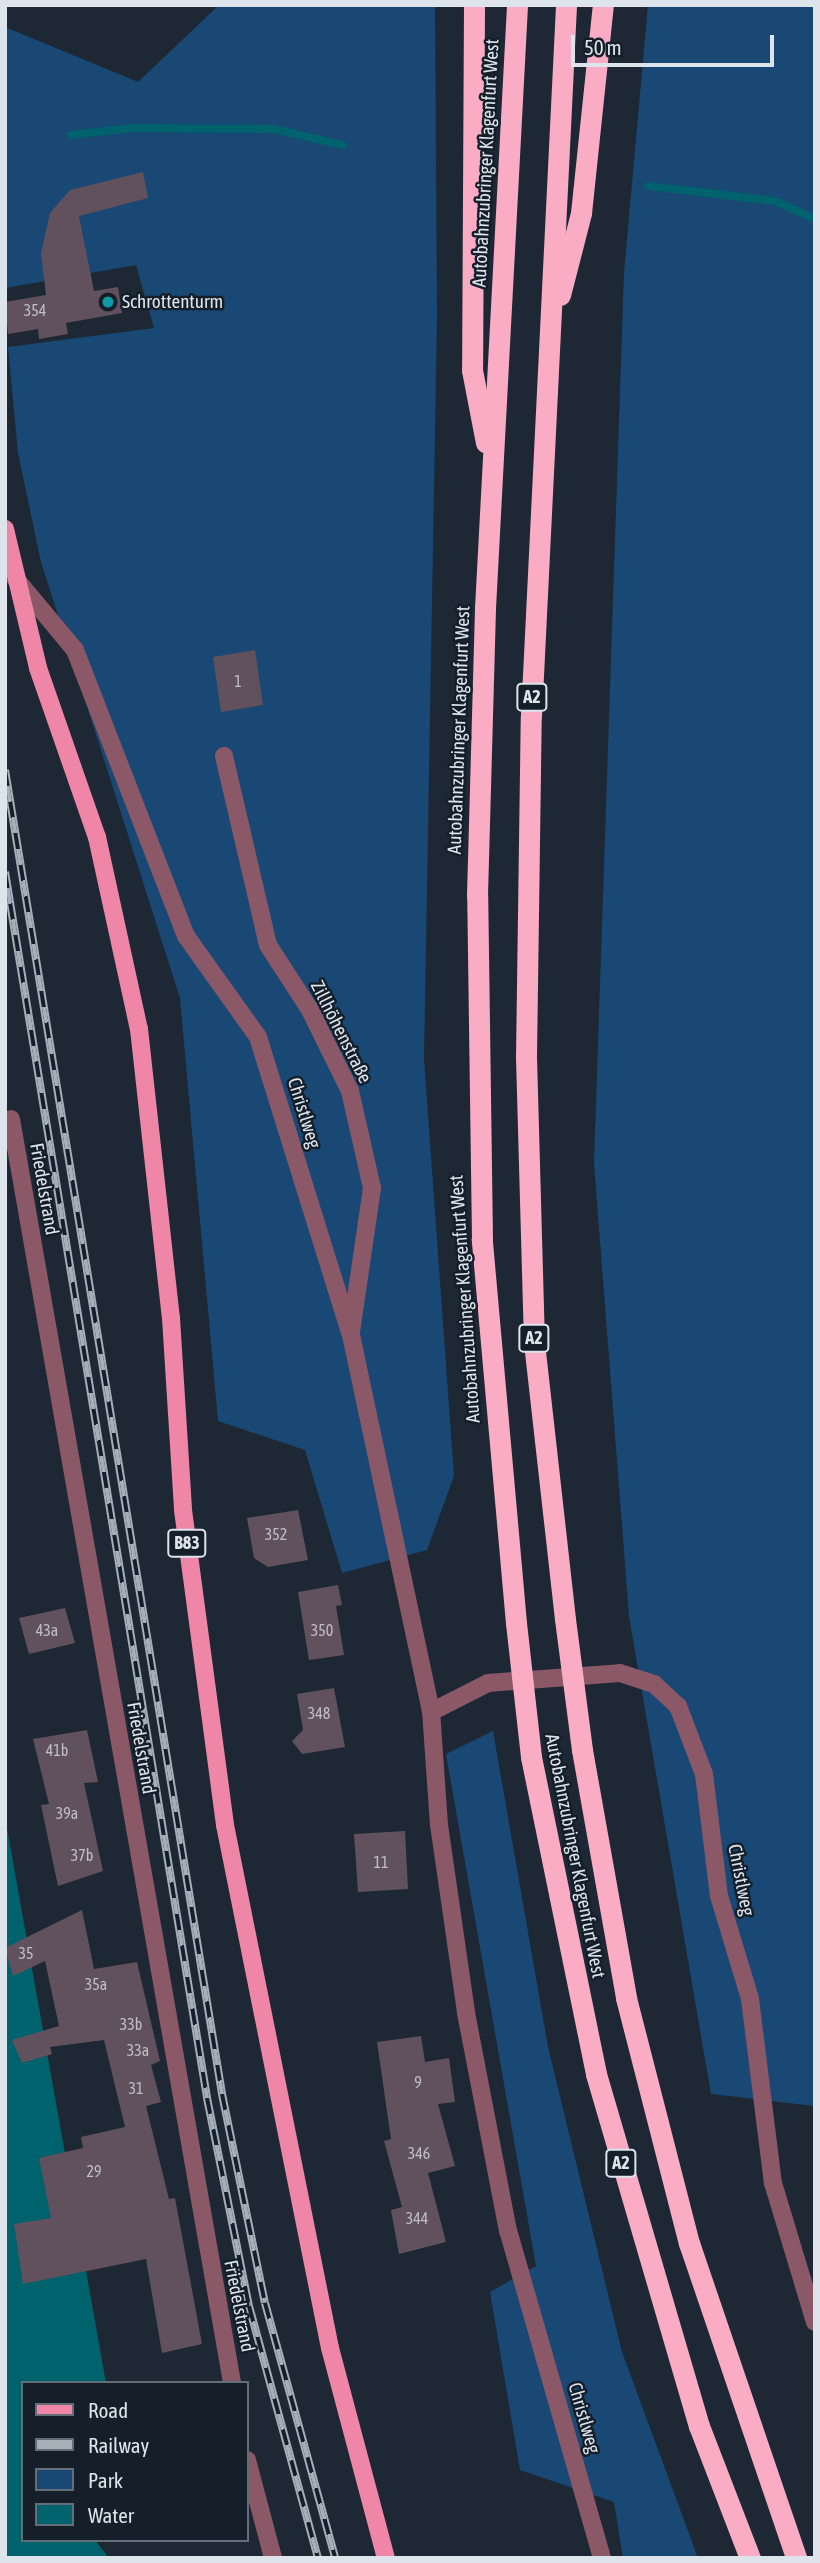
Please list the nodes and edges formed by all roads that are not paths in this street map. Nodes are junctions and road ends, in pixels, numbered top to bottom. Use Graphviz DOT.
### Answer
graph roads {
  1 [pos="474,5"];
  2 [pos="517,5"];
  3 [pos="566,5"];
  4 [pos="603,5"];
  5 [pos="549,338"];
  6 [pos="493,477"];
  7 [pos="5,528"];
  8 [pos="15,578"];
  9 [pos="224,756"];
  10 [pos="11,1119"];
  11 [pos="351,1335"];
  12 [pos="431,1712"];
  13 [pos="815,2322"];
  14 [pos="232,2381"];
  15 [pos="248,2464"];
  16 [pos="273,2558"];
  17 [pos="386,2558"];
  18 [pos="602,2558"];
  19 [pos="750,2558"];
  20 [pos="796,2558"];
  1 -- 6 [label="highway"];
  2 -- 6 [label="highway, Autobahnzubringer Klagenfurt West / A2"];
  3 -- 5 [label="highway, Autobahnzubringer Klagenfurt West / A2"];
  4 -- 5 [label="highway"];
  5 -- 20 [label="highway, Autobahnzubringer Klagenfurt West / A2, bridge"];
  6 -- 19 [label="highway, Autobahnzubringer Klagenfurt West / A2, bridge"];
  7 -- 8 [label="main road, B83"];
  8 -- 11 [label="street, Christlweg"];
  8 -- 17 [label="main road, B83"];
  9 -- 11 [label="street, Zillhöhenstraße"];
  10 -- 14 [label="street, Friedelstrand"];
  11 -- 12 [label="street, Christlweg"];
  12 -- 13 [label="street, Christlweg"];
  12 -- 18 [label="street, Christlweg"];
  15 -- 16 [label="street"];
}
